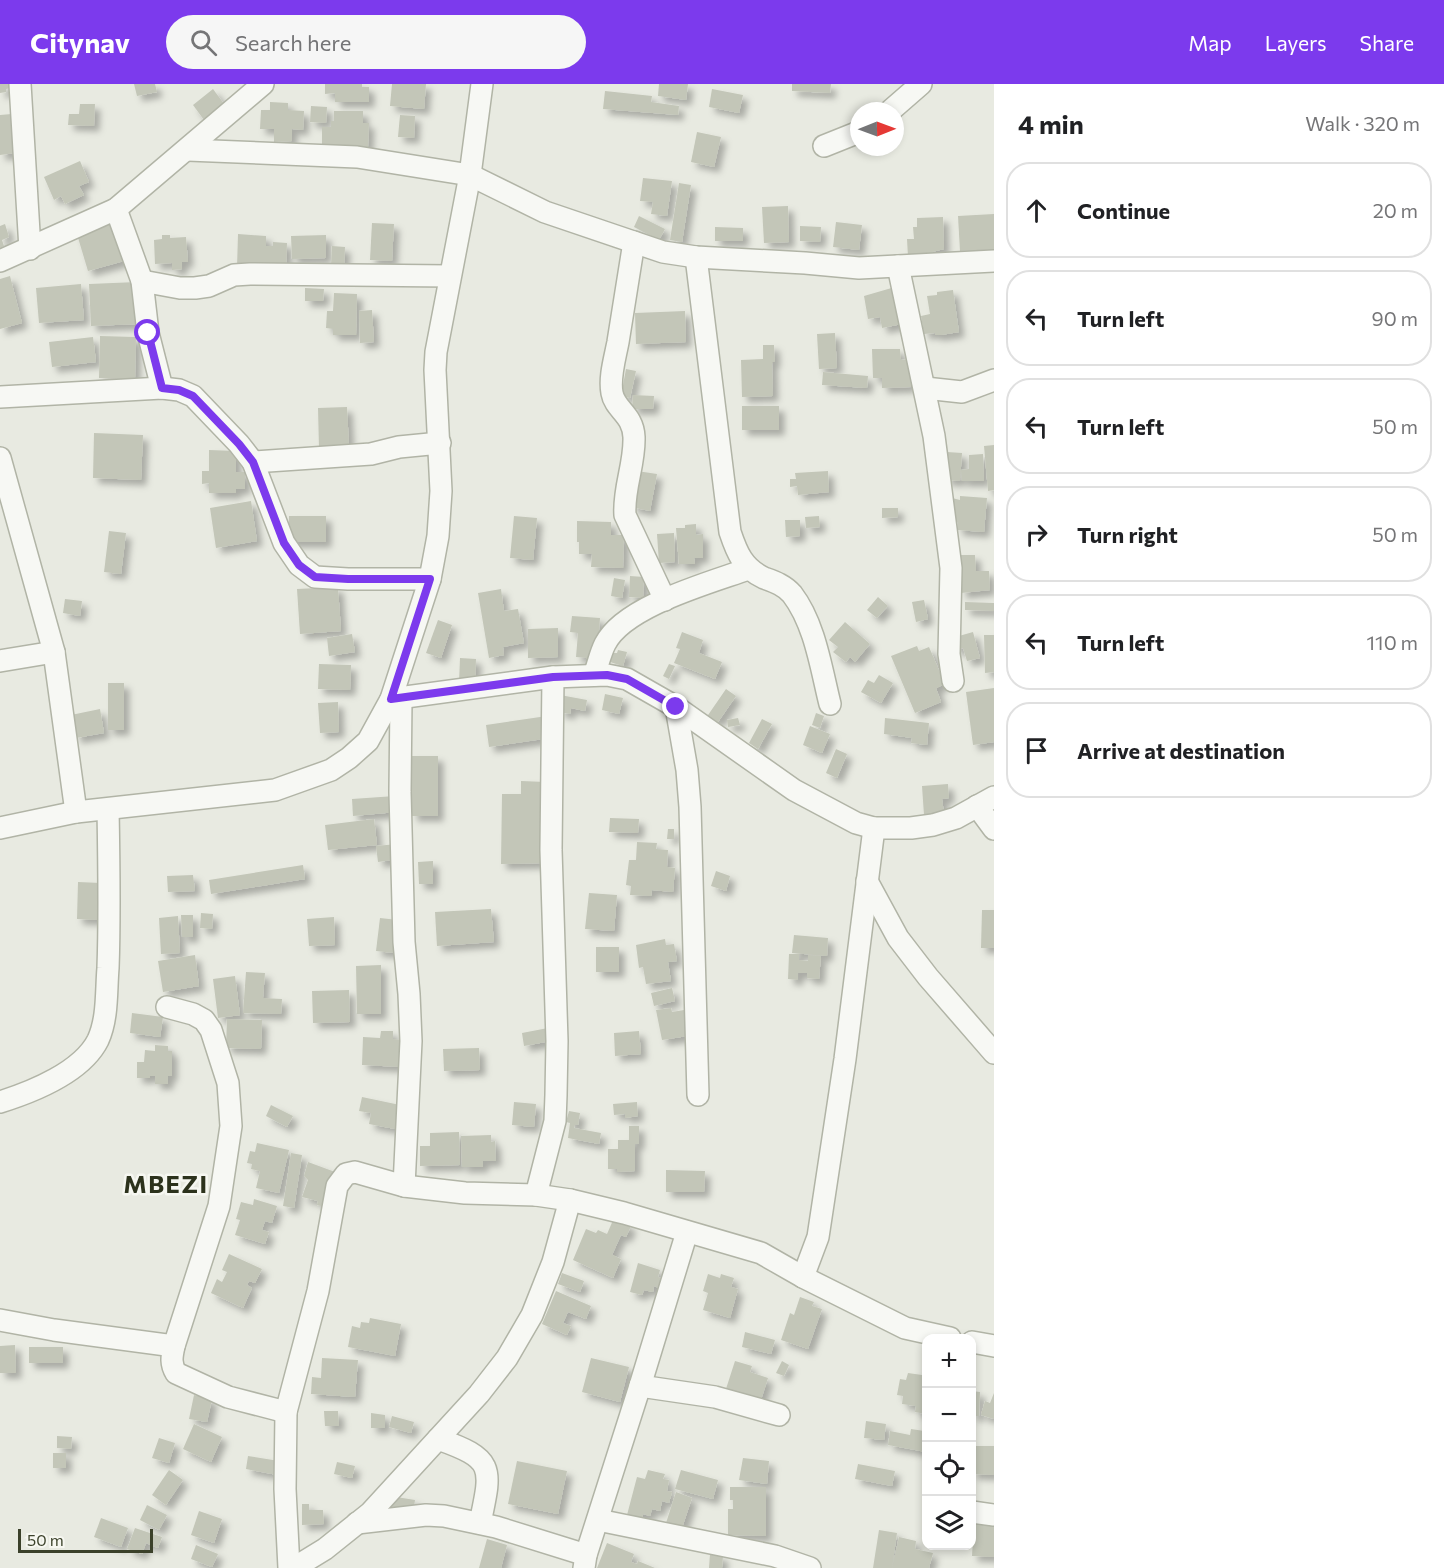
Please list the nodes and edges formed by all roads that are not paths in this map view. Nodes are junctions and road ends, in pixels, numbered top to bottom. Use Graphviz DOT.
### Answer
graph roads {
  1 [pos="20,84"];
  2 [pos="263,84"];
  3 [pos="483,84"];
  4 [pos="921,84"];
  5 [pos="240,93"];
  6 [pos="900,102"];
  7 [pos="850,136"];
  8 [pos="824,146"];
  9 [pos="188,150"];
  10 [pos="470,175"];
  11 [pos="116,209"];
  12 [pos="634,242"];
  13 [pos="30,249"];
  14 [pos="696,257"];
  15 [pos="0,261"];
  16 [pos="994,261"];
  17 [pos="898,266"];
  18 [pos="450,276"];
  19 [pos="142,281"];
  20 [pos="994,380"];
  21 [pos="162,388"];
  22 [pos="925,388"];
  23 [pos="0,397"];
  24 [pos="440,443"];
  25 [pos="0,458"];
  26 [pos="253,462"];
  27 [pos="748,568"];
  28 [pos="430,579"];
  29 [pos="665,600"];
  30 [pos="54,652"];
  31 [pos="0,662"];
  32 [pos="594,675"];
  33 [pos="553,677"];
  34 [pos="953,681"];
  35 [pos="396,699"];
  36 [pos="830,704"];
  37 [pos="676,707"];
  38 [pos="986,801"];
  39 [pos="108,808"];
  40 [pos="76,812"];
  41 [pos="0,828"];
  42 [pos="874,828"];
  43 [pos="994,830"];
  44 [pos="867,881"];
  45 [pos="167,1007"];
  46 [pos="994,1053"];
  47 [pos="698,1095"];
  48 [pos="0,1102"];
  49 [pos="404,1186"];
  50 [pos="536,1196"];
  51 [pos="570,1200"];
  52 [pos="687,1232"];
  53 [pos="803,1277"];
  54 [pos="0,1320"];
  55 [pos="933,1334"];
  56 [pos="976,1343"];
  57 [pos="174,1346"];
  58 [pos="994,1346"];
  59 [pos="640,1386"];
  60 [pos="286,1412"];
  61 [pos="779,1415"];
  62 [pos="438,1439"];
  63 [pos="976,1513"];
  64 [pos="994,1515"];
  65 [pos="598,1520"];
  66 [pos="357,1523"];
  67 [pos="480,1523"];
  68 [pos="585,1562"];
  69 [pos="289,1568"];
  70 [pos="294,1568"];
  71 [pos="810,1568"];
  1 -- 13 [label="street"];
  2 -- 5 [label="street"];
  3 -- 10 [label="street"];
  4 -- 6 [label="street"];
  5 -- 9 [label="street"];
  7 -- 8 [label="street"];
  9 -- 10 [label="street"];
  9 -- 11 [label="street"];
  10 -- 12 [label="street"];
  10 -- 18 [label="street"];
  11 -- 13 [label="street"];
  11 -- 19 [label="street"];
  12 -- 14 [label="street"];
  12 -- 29 [label="street"];
  13 -- 15 [label="street"];
  14 -- 17 [label="street"];
  14 -- 27 [label="street"];
  16 -- 17 [label="street"];
  17 -- 22 [label="street"];
  18 -- 19 [label="street"];
  18 -- 24 [label="street"];
  19 -- 21 [label="street"];
  20 -- 22 [label="street"];
  21 -- 23 [label="street"];
  21 -- 26 [label="street"];
  22 -- 34 [label="street"];
  24 -- 26 [label="street"];
  24 -- 28 [label="street"];
  25 -- 30 [label="street"];
  26 -- 28 [label="street"];
  27 -- 29 [label="street"];
  27 -- 36 [label="street"];
  28 -- 35 [label="street"];
  29 -- 32 [label="street"];
  30 -- 31 [label="street"];
  30 -- 40 [label="street"];
  32 -- 33 [label="street"];
  32 -- 37 [label="street"];
  33 -- 35 [label="street"];
  33 -- 50 [label="street"];
  35 -- 39 [label="street"];
  35 -- 49 [label="street"];
  37 -- 42 [label="street"];
  37 -- 47 [label="street"];
  38 -- 42 [label="street"];
  38 -- 43 [label="street"];
  39 -- 40 [label="street"];
  39 -- 48 [label="street"];
  40 -- 41 [label="street"];
  42 -- 44 [label="street"];
  44 -- 46 [label="street"];
  44 -- 53 [label="street"];
  45 -- 57 [label="street"];
  49 -- 50 [label="street"];
  49 -- 60 [label="street"];
  50 -- 51 [label="street"];
  51 -- 52 [label="street"];
  51 -- 62 [label="street"];
  52 -- 53 [label="street"];
  52 -- 59 [label="street"];
  53 -- 55 [label="street"];
  54 -- 57 [label="street"];
  56 -- 58 [label="street"];
  57 -- 60 [label="street"];
  59 -- 61 [label="street"];
  59 -- 65 [label="street"];
  60 -- 69 [label="street"];
  62 -- 66 [label="street"];
  62 -- 67 [label="street"];
  63 -- 64 [label="street"];
  65 -- 68 [label="street"];
  65 -- 71 [label="street"];
  66 -- 67 [label="street"];
  66 -- 70 [label="street"];
  67 -- 68 [label="street"];
}
